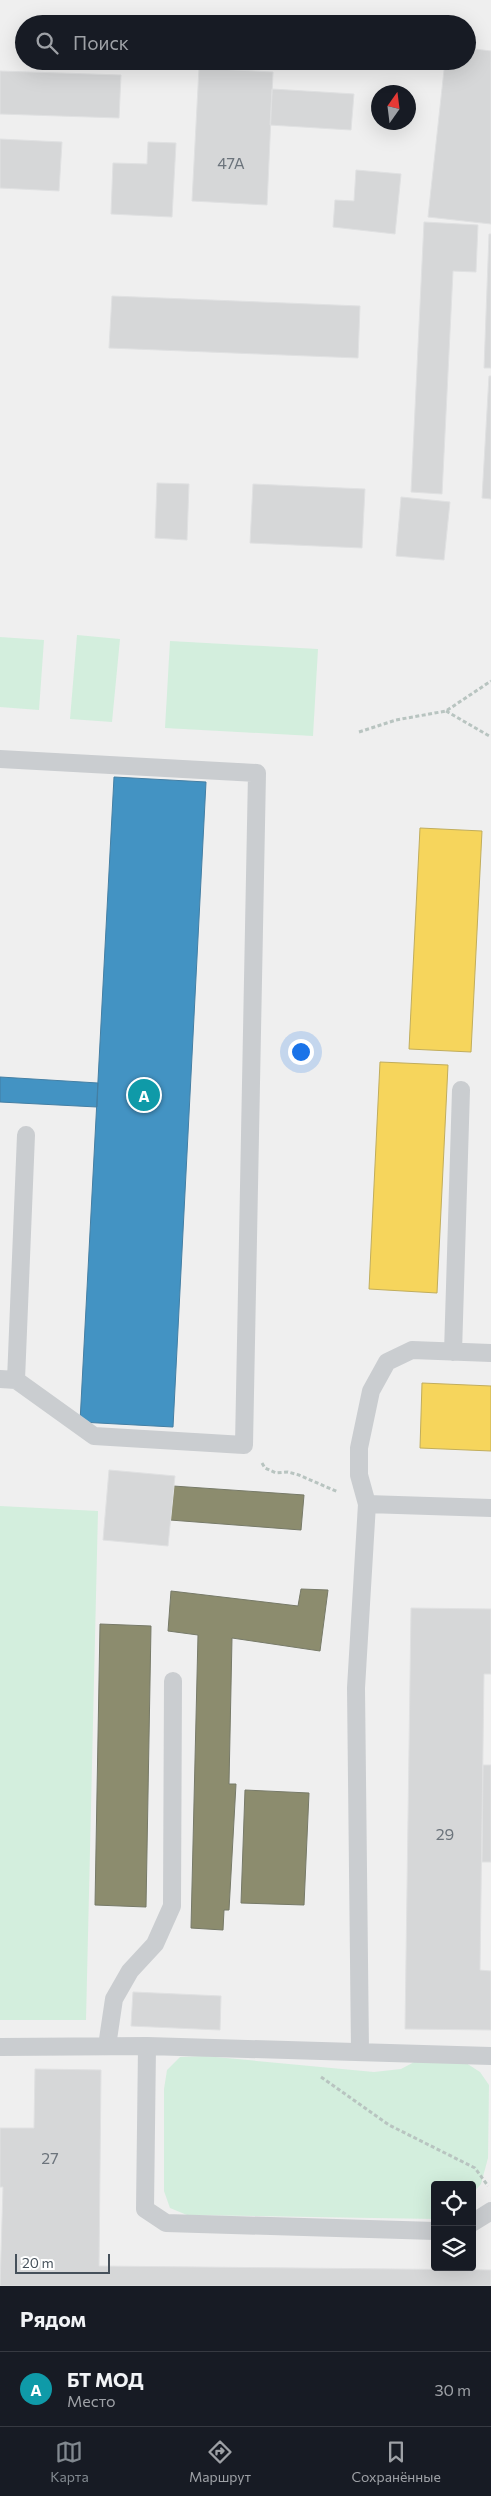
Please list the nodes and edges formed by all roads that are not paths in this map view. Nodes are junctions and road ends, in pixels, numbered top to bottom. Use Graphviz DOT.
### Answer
graph roads {
  1 [pos="0,759"];
  2 [pos="461,1090"];
  3 [pos="26,1136"];
  4 [pos="453,1352"];
  5 [pos="491,1354"];
  6 [pos="8,1380"];
  7 [pos="367,1504"];
  8 [pos="491,1508"];
  9 [pos="173,1681"];
  10 [pos="0,2046"];
  11 [pos="107,2046"];
  12 [pos="148,2046"];
  13 [pos="360,2051"];
  14 [pos="491,2056"];
  15 [pos="491,2211"];
  16 [pos="476,2220"];
  17 [pos="431,2231"];
  1 -- 6 [label="lane"];
  2 -- 4 [label="lane"];
  3 -- 6 [label="lane"];
  4 -- 5 [label="lane"];
  4 -- 7 [label="lane"];
  7 -- 8 [label="lane"];
  7 -- 13 [label="lane"];
  9 -- 11 [label="lane"];
  10 -- 11 [label="lane"];
  11 -- 12 [label="lane"];
  12 -- 13 [label="lane"];
  12 -- 17 [label="lane"];
  13 -- 14 [label="lane"];
  15 -- 16 [label="lane"];
}
